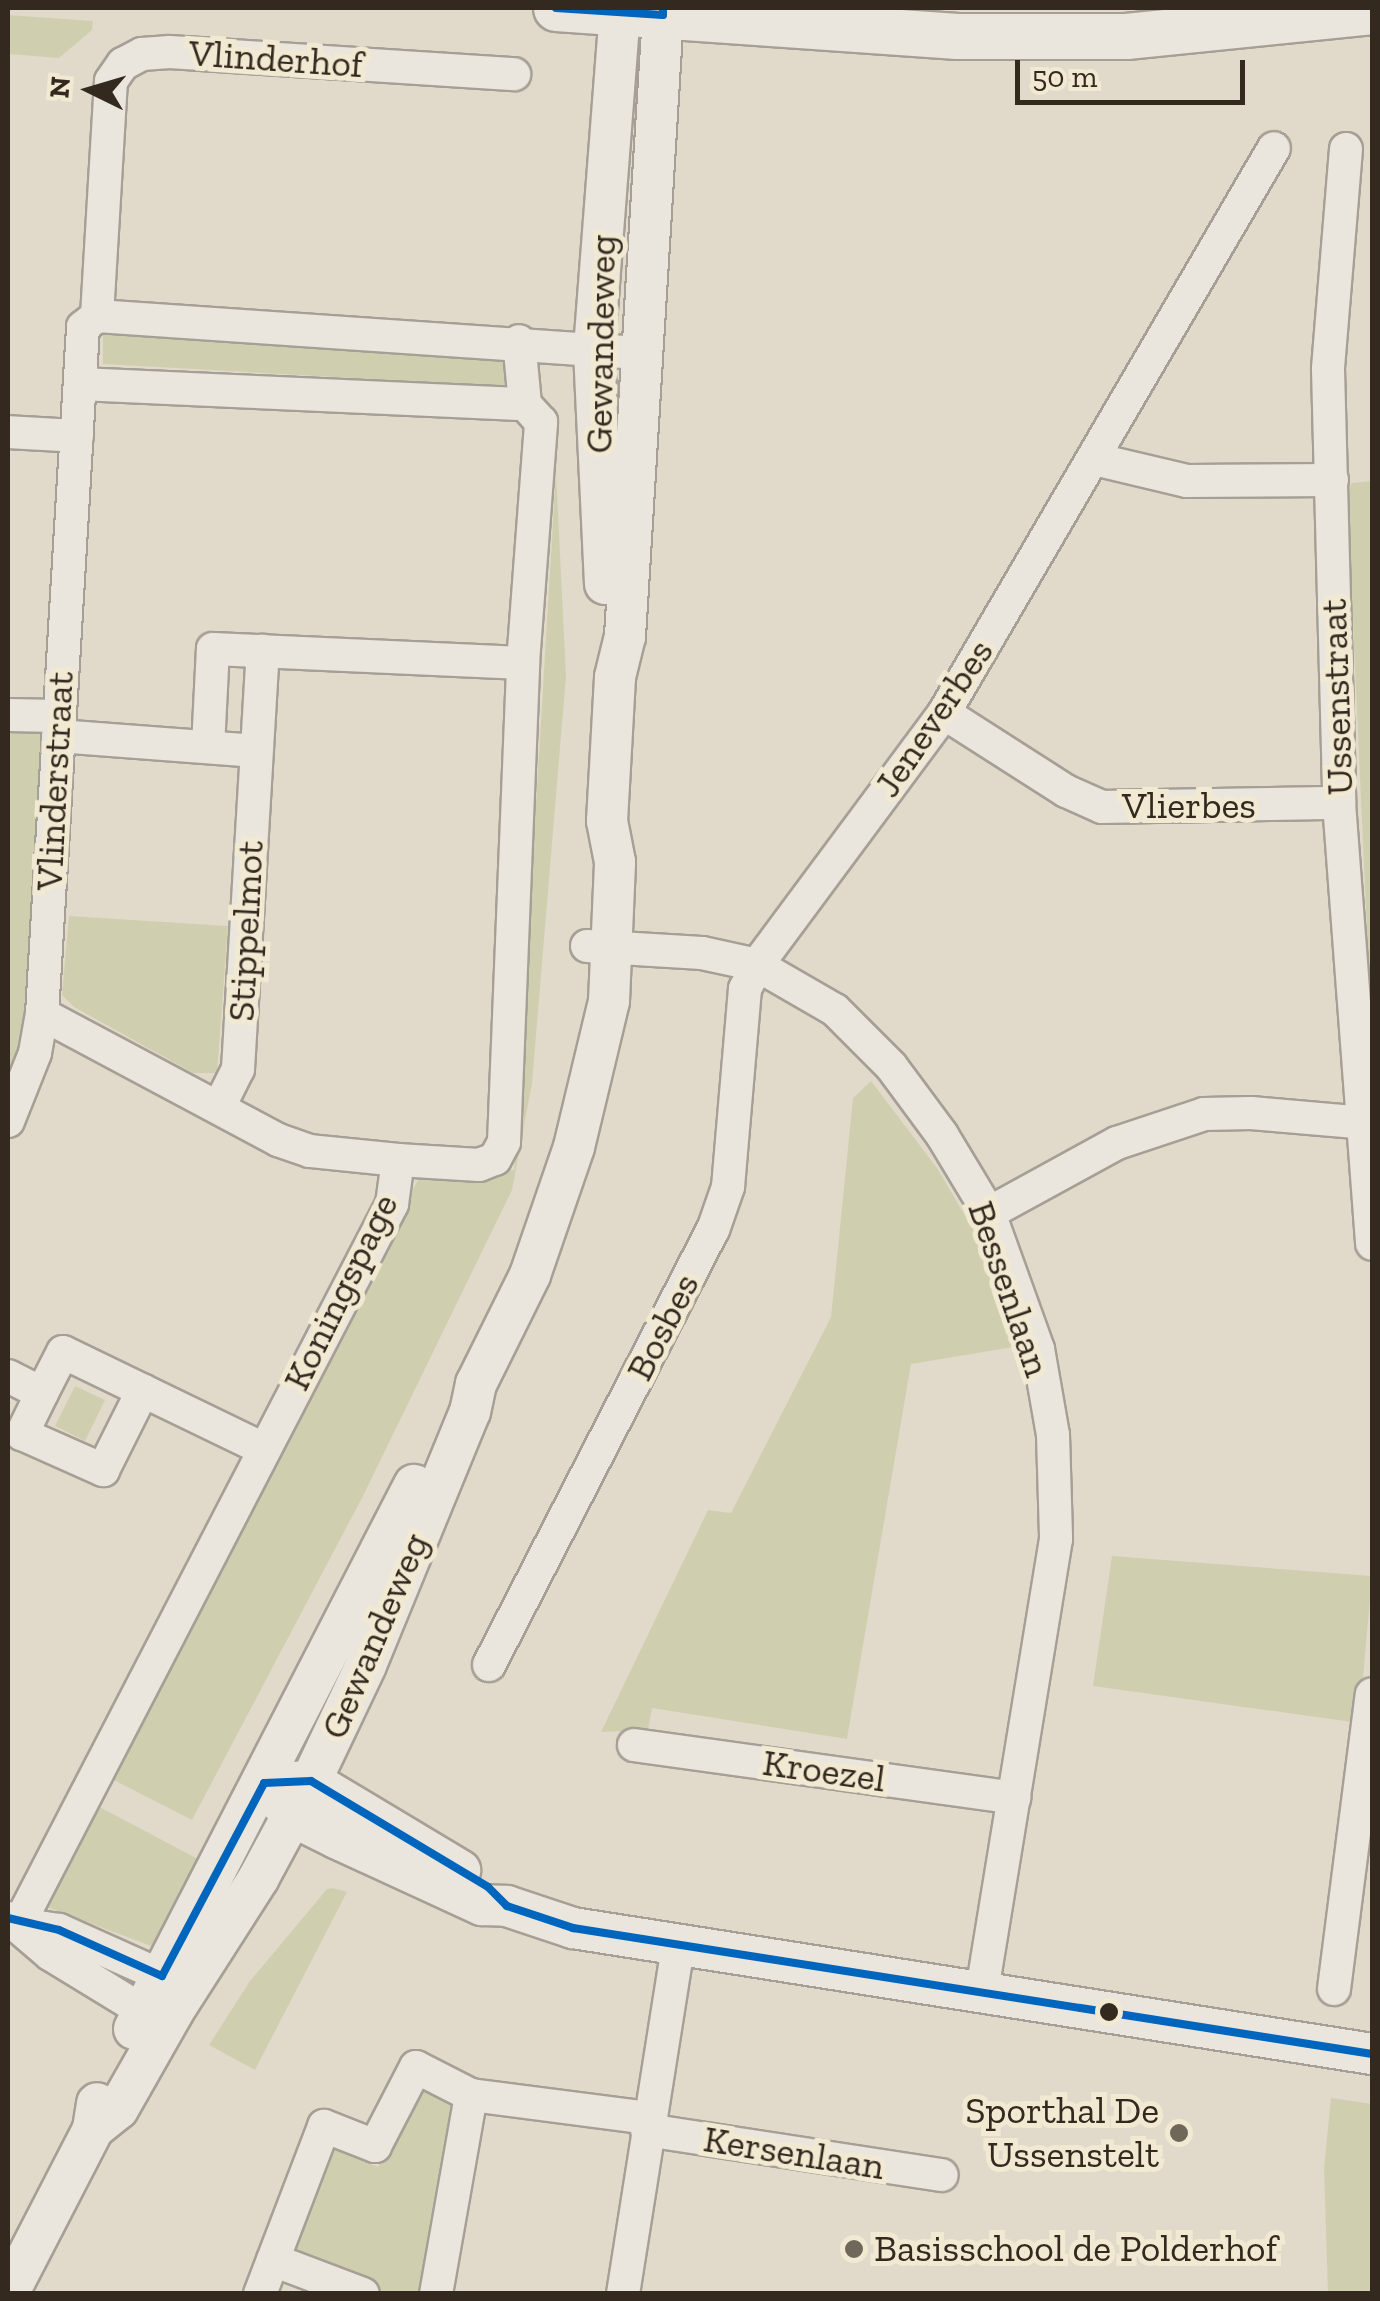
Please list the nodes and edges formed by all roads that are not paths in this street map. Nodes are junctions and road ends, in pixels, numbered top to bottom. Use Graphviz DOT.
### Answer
graph roads {
  1 [pos="556,8"];
  2 [pos="1172,8"];
  3 [pos="641,10"];
  4 [pos="1335,13"];
  5 [pos="514,74"];
  6 [pos="1274,148"];
  7 [pos="1346,149"];
  8 [pos="98,316"];
  9 [pos="519,342"];
  10 [pos="594,348"];
  11 [pos="640,352"];
  12 [pos="80,384"];
  13 [pos="525,404"];
  14 [pos="8,432"];
  15 [pos="77,436"];
  16 [pos="1094,460"];
  17 [pos="1332,480"];
  18 [pos="263,650"];
  19 [pos="523,664"];
  20 [pos="615,677"];
  21 [pos="944,713"];
  22 [pos="8,715"];
  23 [pos="58,726"];
  24 [pos="208,746"];
  25 [pos="256,751"];
  26 [pos="1340,803"];
  27 [pos="600,946"];
  28 [pos="756,964"];
  29 [pos="42,1014"];
  30 [pos="12,1103"];
  31 [pos="220,1107"];
  32 [pos="1365,1123"];
  33 [pos="398,1160"];
  34 [pos="990,1212"];
  35 [pos="1372,1244"];
  36 [pos="8,1376"];
  37 [pos="476,1384"];
  38 [pos="144,1390"];
  39 [pos="42,1392"];
  40 [pos="264,1449"];
  41 [pos="489,1665"];
  42 [pos="1372,1694"];
  43 [pos="634,1745"];
  44 [pos="264,1783"];
  45 [pos="1014,1798"];
  46 [pos="302,1799"];
  47 [pos="13,1921"];
  48 [pos="678,1947"];
  49 [pos="1334,1990"];
  50 [pos="982,1992"];
  51 [pos="159,1999"];
  52 [pos="1372,2054"];
  53 [pos="471,2095"];
  54 [pos="648,2124"];
  55 [pos="942,2176"];
  56 [pos="273,2260"];
  57 [pos="8,2294"];
  58 [pos="260,2294"];
  59 [pos="363,2294"];
  60 [pos="436,2294"];
  61 [pos="623,2294"];
  1 -- 3 [label="main road"];
  2 -- 4 [label="main road"];
  3 -- 4 [label="main road"];
  3 -- 10 [label="street, Gewandeweg"];
  3 -- 11 [label="street, Gewandeweg"];
  5 -- 8 [label="street, Vlinderhof"];
  6 -- 16 [label="street, Jeneverbes"];
  7 -- 17 [label="street, Ussenstraat"];
  8 -- 9 [label="street"];
  8 -- 12 [label="street, Vlinderhof"];
  9 -- 10 [label="street"];
  9 -- 13 [label="street, Koningspage"];
  10 -- 11 [label="street"];
  10 -- 20 [label="street, Gewandeweg"];
  11 -- 20 [label="street, Gewandeweg"];
  12 -- 13 [label="street"];
  12 -- 15 [label="street, Vlinderhof"];
  13 -- 19 [label="street, Koningspage"];
  14 -- 15 [label="street"];
  15 -- 23 [label="street, Vlinderstraat"];
  16 -- 17 [label="street"];
  16 -- 21 [label="street, Jeneverbes"];
  17 -- 26 [label="street, Ussenstraat"];
  18 -- 19 [label="street"];
  18 -- 24 [label="street"];
  18 -- 25 [label="street, Stippelmot"];
  19 -- 33 [label="street, Koningspage"];
  20 -- 27 [label="street, Gewandeweg"];
  21 -- 26 [label="street, Vlierbes"];
  21 -- 28 [label="street, Jeneverbes"];
  22 -- 23 [label="street"];
  23 -- 24 [label="street"];
  23 -- 29 [label="street, Vlinderstraat"];
  24 -- 25 [label="street"];
  25 -- 31 [label="street, Stippelmot"];
  26 -- 32 [label="street, Ussenstraat"];
  27 -- 28 [label="street, Bessenlaan"];
  27 -- 37 [label="street, Gewandeweg"];
  28 -- 34 [label="street, Bessenlaan"];
  28 -- 41 [label="street, Bosbes"];
  29 -- 30 [label="street, Vlinderstraat"];
  29 -- 31 [label="street"];
  31 -- 33 [label="street"];
  32 -- 34 [label="street"];
  32 -- 35 [label="street, Ussenstraat"];
  33 -- 40 [label="street, Koningspage"];
  34 -- 45 [label="street, Bessenlaan"];
  36 -- 39 [label="street"];
  37 -- 44 [label="street, Gewandeweg"];
  37 -- 46 [label="street, Gewandeweg"];
  38 -- 39 [label="street"];
  38 -- 39 [label="street"];
  38 -- 40 [label="street"];
  40 -- 47 [label="street, Koningspage"];
  42 -- 49 [label="street"];
  43 -- 45 [label="street, Kroezel"];
  44 -- 46 [label="street"];
  44 -- 51 [label="street, Gewandeweg"];
  45 -- 50 [label="street, Bessenlaan"];
  46 -- 48 [label="street"];
  46 -- 51 [label="street, Gewandeweg"];
  47 -- 51 [label="street"];
  48 -- 50 [label="street"];
  48 -- 54 [label="street"];
  50 -- 52 [label="street"];
  51 -- 57 [label="street, Gewandeweg"];
  53 -- 54 [label="street, Kersenlaan"];
  53 -- 56 [label="street, Kersenlaan"];
  53 -- 60 [label="street"];
  54 -- 55 [label="street, Kersenlaan"];
  54 -- 61 [label="street"];
  56 -- 58 [label="street"];
  56 -- 59 [label="street"];
}
